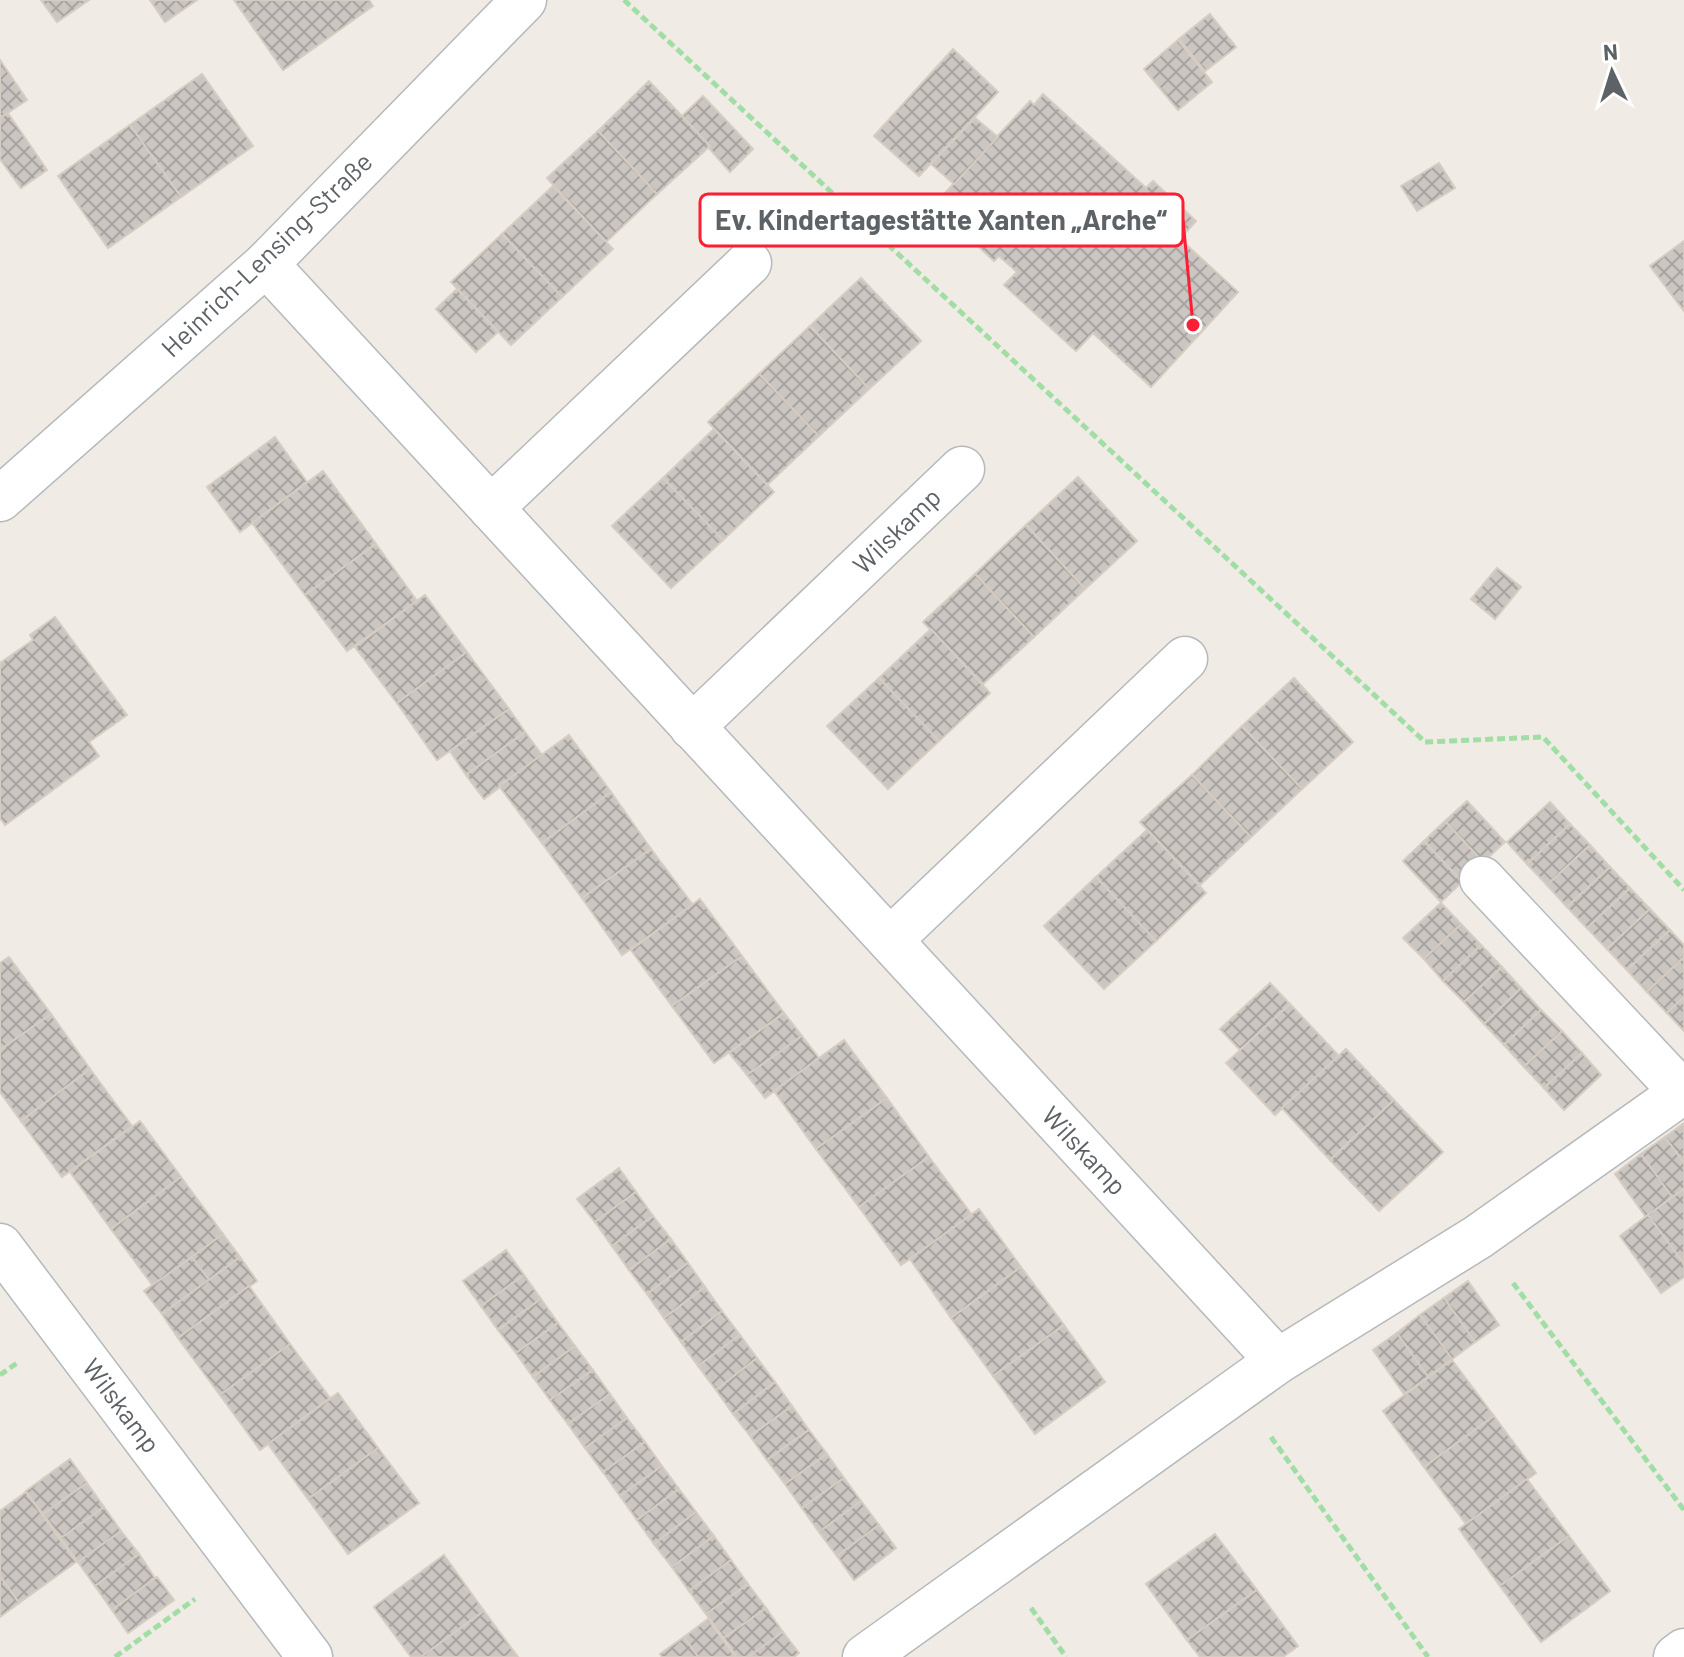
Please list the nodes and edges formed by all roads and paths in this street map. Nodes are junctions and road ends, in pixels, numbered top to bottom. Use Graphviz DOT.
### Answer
graph roads {
  1 [pos="524,0"];
  2 [pos="624,0"];
  3 [pos="749,263"];
  4 [pos="266,264"];
  5 [pos="962,469"];
  6 [pos="0,499"];
  7 [pos="491,508"];
  8 [pos="1185,659"];
  9 [pos="692,727"];
  10 [pos="1482,879"];
  11 [pos="1684,890"];
  12 [pos="890,940"];
  13 [pos="1683,1091"];
  14 [pos="1478,1237"];
  15 [pos="0,1246"];
  16 [pos="1278,1361"];
  17 [pos="1238,1390"];
  18 [pos="1684,1510"];
  19 [pos="241,1566"];
  20 [pos="1684,1651"];
  21 [pos="115,1657"];
  22 [pos="310,1657"];
  23 [pos="865,1657"];
  24 [pos="1428,1657"];
  25 [pos="1676,1657"];
  1 -- 4 [label="street, Heinrich-Lensing-Straße"];
  2 -- 11 [label="path"];
  3 -- 7 [label="street"];
  4 -- 6 [label="street, Heinrich-Lensing-Straße"];
  4 -- 7 [label="street, Wilskamp"];
  5 -- 9 [label="street, Wilskamp"];
  7 -- 9 [label="street, Wilskamp"];
  8 -- 12 [label="street"];
  9 -- 12 [label="street, Wilskamp"];
  10 -- 13 [label="street"];
  12 -- 16 [label="street, Wilskamp"];
  13 -- 14 [label="street"];
  14 -- 16 [label="street"];
  14 -- 18 [label="path"];
  15 -- 19 [label="street, Wilskamp"];
  16 -- 17 [label="street"];
  17 -- 23 [label="street"];
  17 -- 24 [label="path"];
  19 -- 21 [label="path"];
  19 -- 22 [label="street, Wilskamp"];
  20 -- 25 [label="street"];
}
